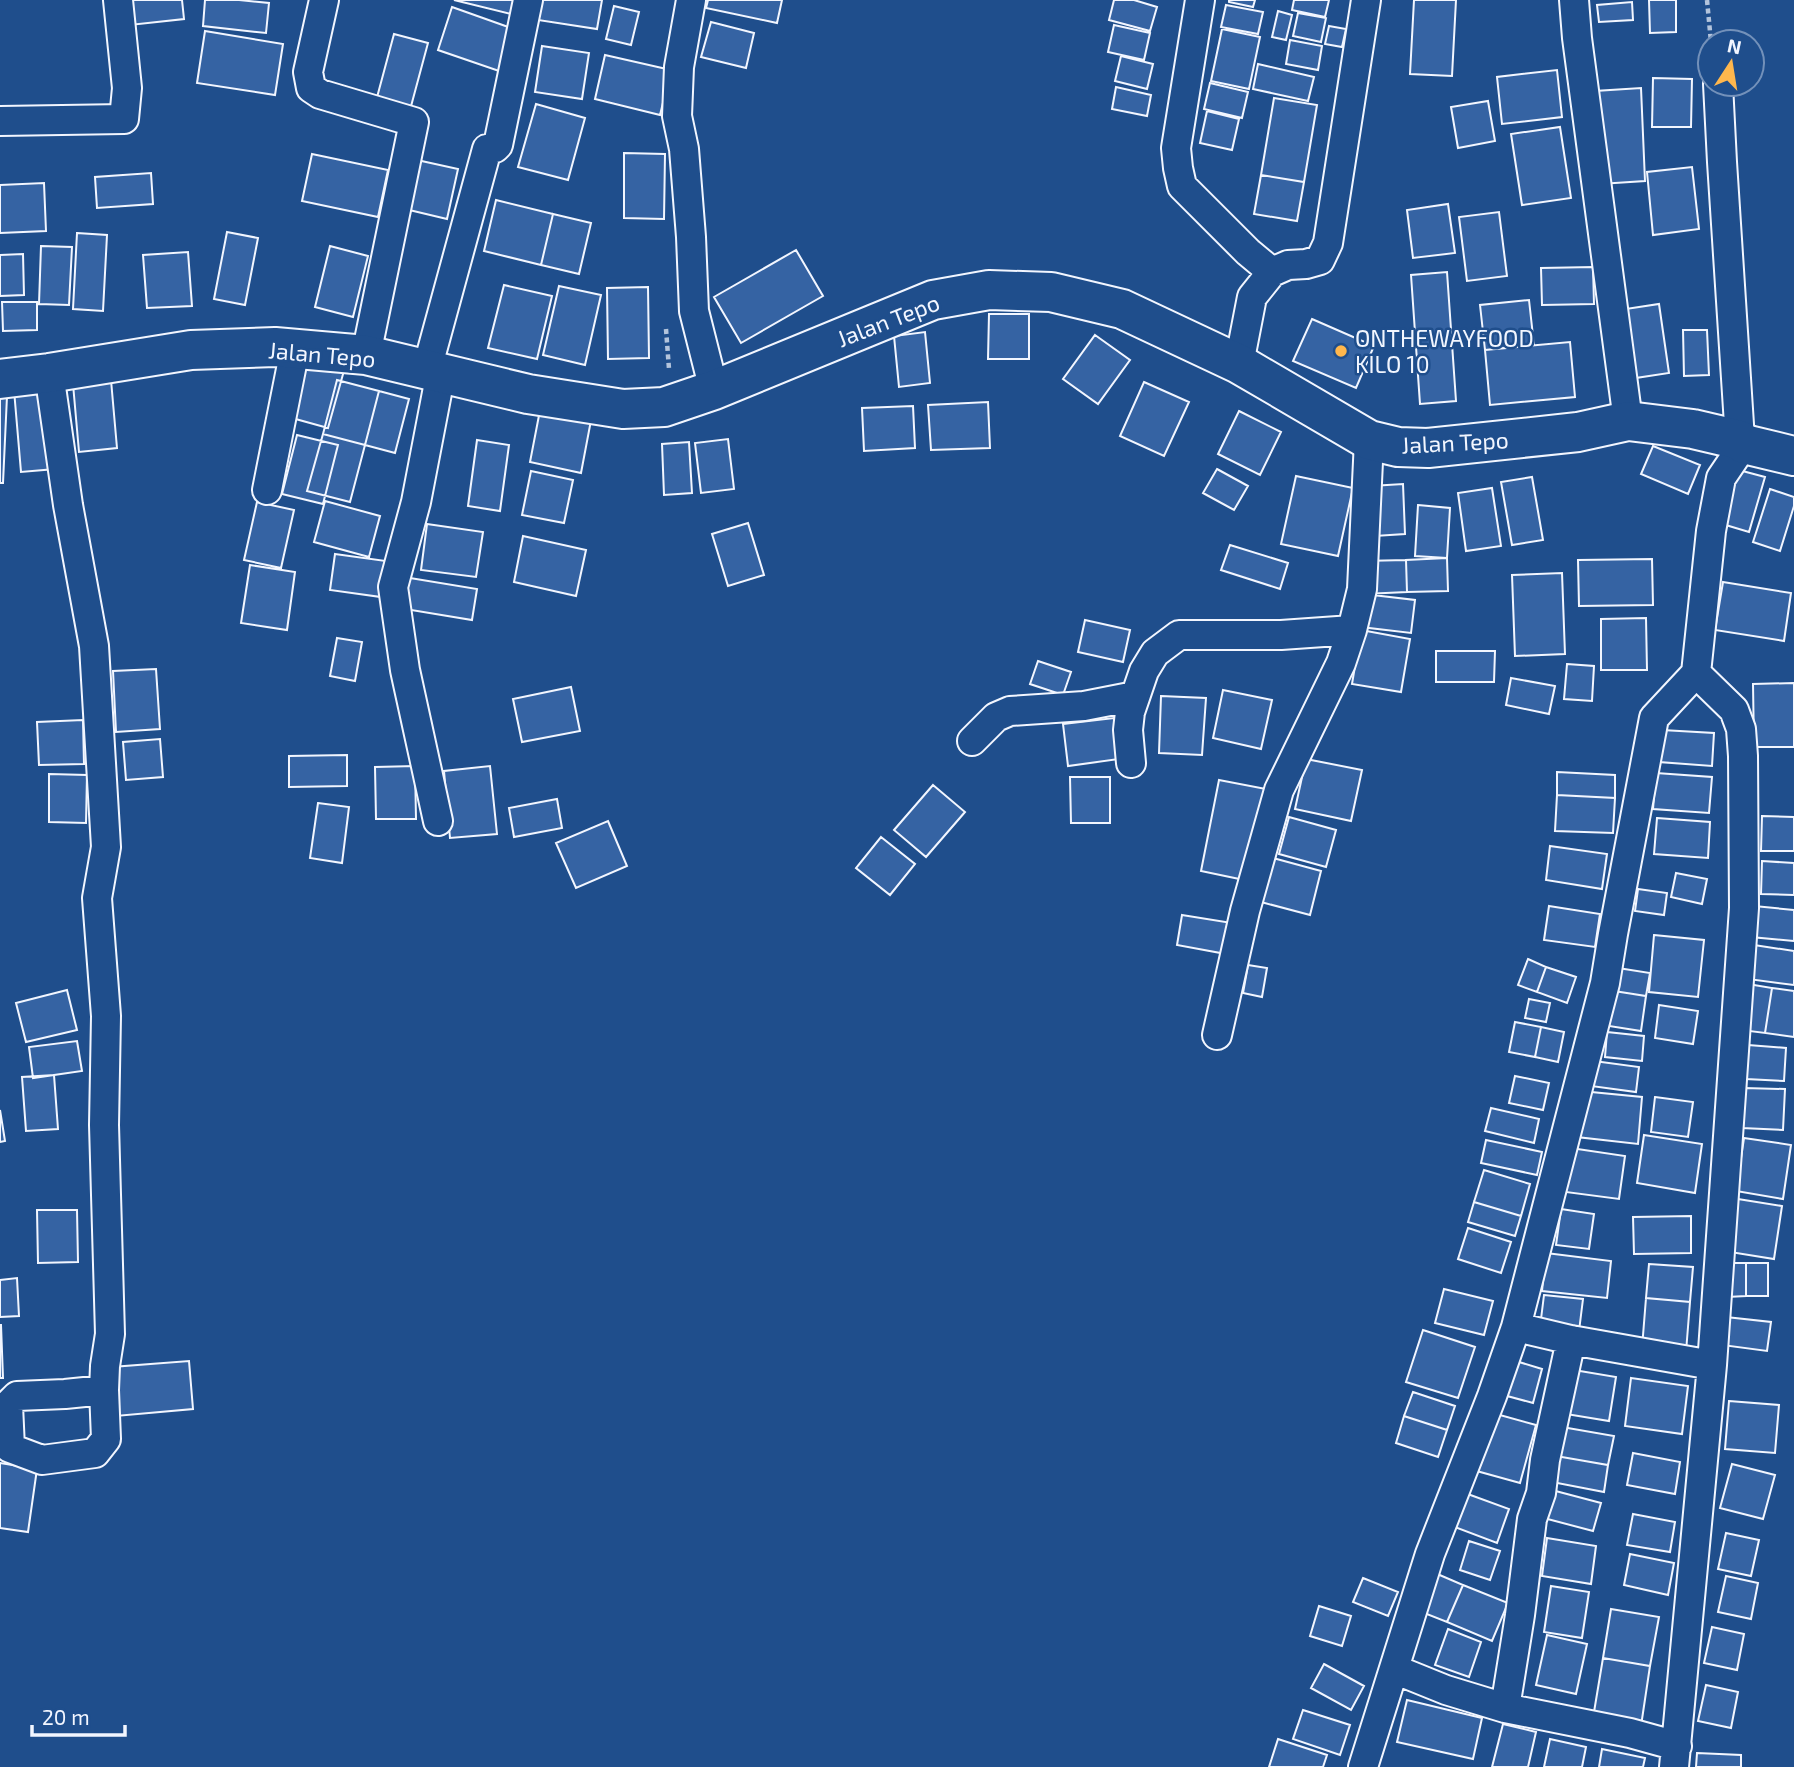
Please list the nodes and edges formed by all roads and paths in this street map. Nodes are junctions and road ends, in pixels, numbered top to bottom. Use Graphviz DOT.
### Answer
graph roads {
  1 [pos="118,0"];
  2 [pos="324,0"];
  3 [pos="528,0"];
  4 [pos="691,0"];
  5 [pos="1200,0"];
  6 [pos="1366,0"];
  7 [pos="1574,0"];
  8 [pos="1707,0"];
  9 [pos="1710,28"];
  10 [pos="1719,98"];
  11 [pos="0,121"];
  12 [pos="1272,272"];
  13 [pos="666,328"];
  14 [pos="295,349"];
  15 [pos="366,355"];
  16 [pos="1239,364"];
  17 [pos="434,370"];
  18 [pos="49,373"];
  19 [pos="0,379"];
  20 [pos="714,390"];
  21 [pos="672,405"];
  22 [pos="1628,421"];
  23 [pos="1369,440"];
  24 [pos="1742,442"];
  25 [pos="1794,456"];
  26 [pos="267,490"];
  27 [pos="1352,630"];
  28 [pos="1696,673"];
  29 [pos="1135,696"];
  30 [pos="972,741"];
  31 [pos="1130,763"];
  32 [pos="438,821"];
  33 [pos="1217,1035"];
  34 [pos="1516,1328"];
  35 [pos="1571,1340"];
  36 [pos="1712,1365"];
  37 [pos="104,1390"];
  38 [pos="1394,1669"];
  39 [pos="1505,1708"];
  40 [pos="1675,1757"];
  41 [pos="1363,1767"];
  1 -- 11 [label="street"];
  2 -- 15 [label="street"];
  3 -- 17 [label="street"];
  4 -- 20 [label="street"];
  5 -- 12 [label="street"];
  6 -- 12 [label="street"];
  7 -- 22 [label="street"];
  8 -- 9 [label="path"];
  10 -- 24 [label="street"];
  12 -- 16 [label="street"];
  13 -- 21 [label="path"];
  14 -- 15 [label="street, Jalan Tepo"];
  14 -- 18 [label="street, Jalan Tepo"];
  14 -- 26 [label="street"];
  15 -- 17 [label="street, Jalan Tepo"];
  16 -- 20 [label="street, Jalan Tepo"];
  16 -- 23 [label="street, Jalan Tepo"];
  17 -- 21 [label="street, Jalan Tepo"];
  17 -- 32 [label="street"];
  18 -- 19 [label="street, Jalan Tepo"];
  18 -- 37 [label="street"];
  20 -- 21 [label="street, Jalan Tepo"];
  22 -- 23 [label="street, Jalan Tepo"];
  22 -- 24 [label="street, Jalan Tepo"];
  23 -- 27 [label="street"];
  24 -- 25 [label="street, Jalan Tepo"];
  24 -- 28 [label="street"];
  27 -- 29 [label="street"];
  27 -- 33 [label="street"];
  28 -- 34 [label="street"];
  28 -- 36 [label="street"];
  29 -- 30 [label="street"];
  29 -- 31 [label="street"];
  34 -- 35 [label="street"];
  34 -- 38 [label="street"];
  35 -- 36 [label="street"];
  35 -- 39 [label="street"];
  36 -- 40 [label="street"];
  38 -- 39 [label="street"];
  38 -- 41 [label="street"];
  39 -- 40 [label="street"];
}
